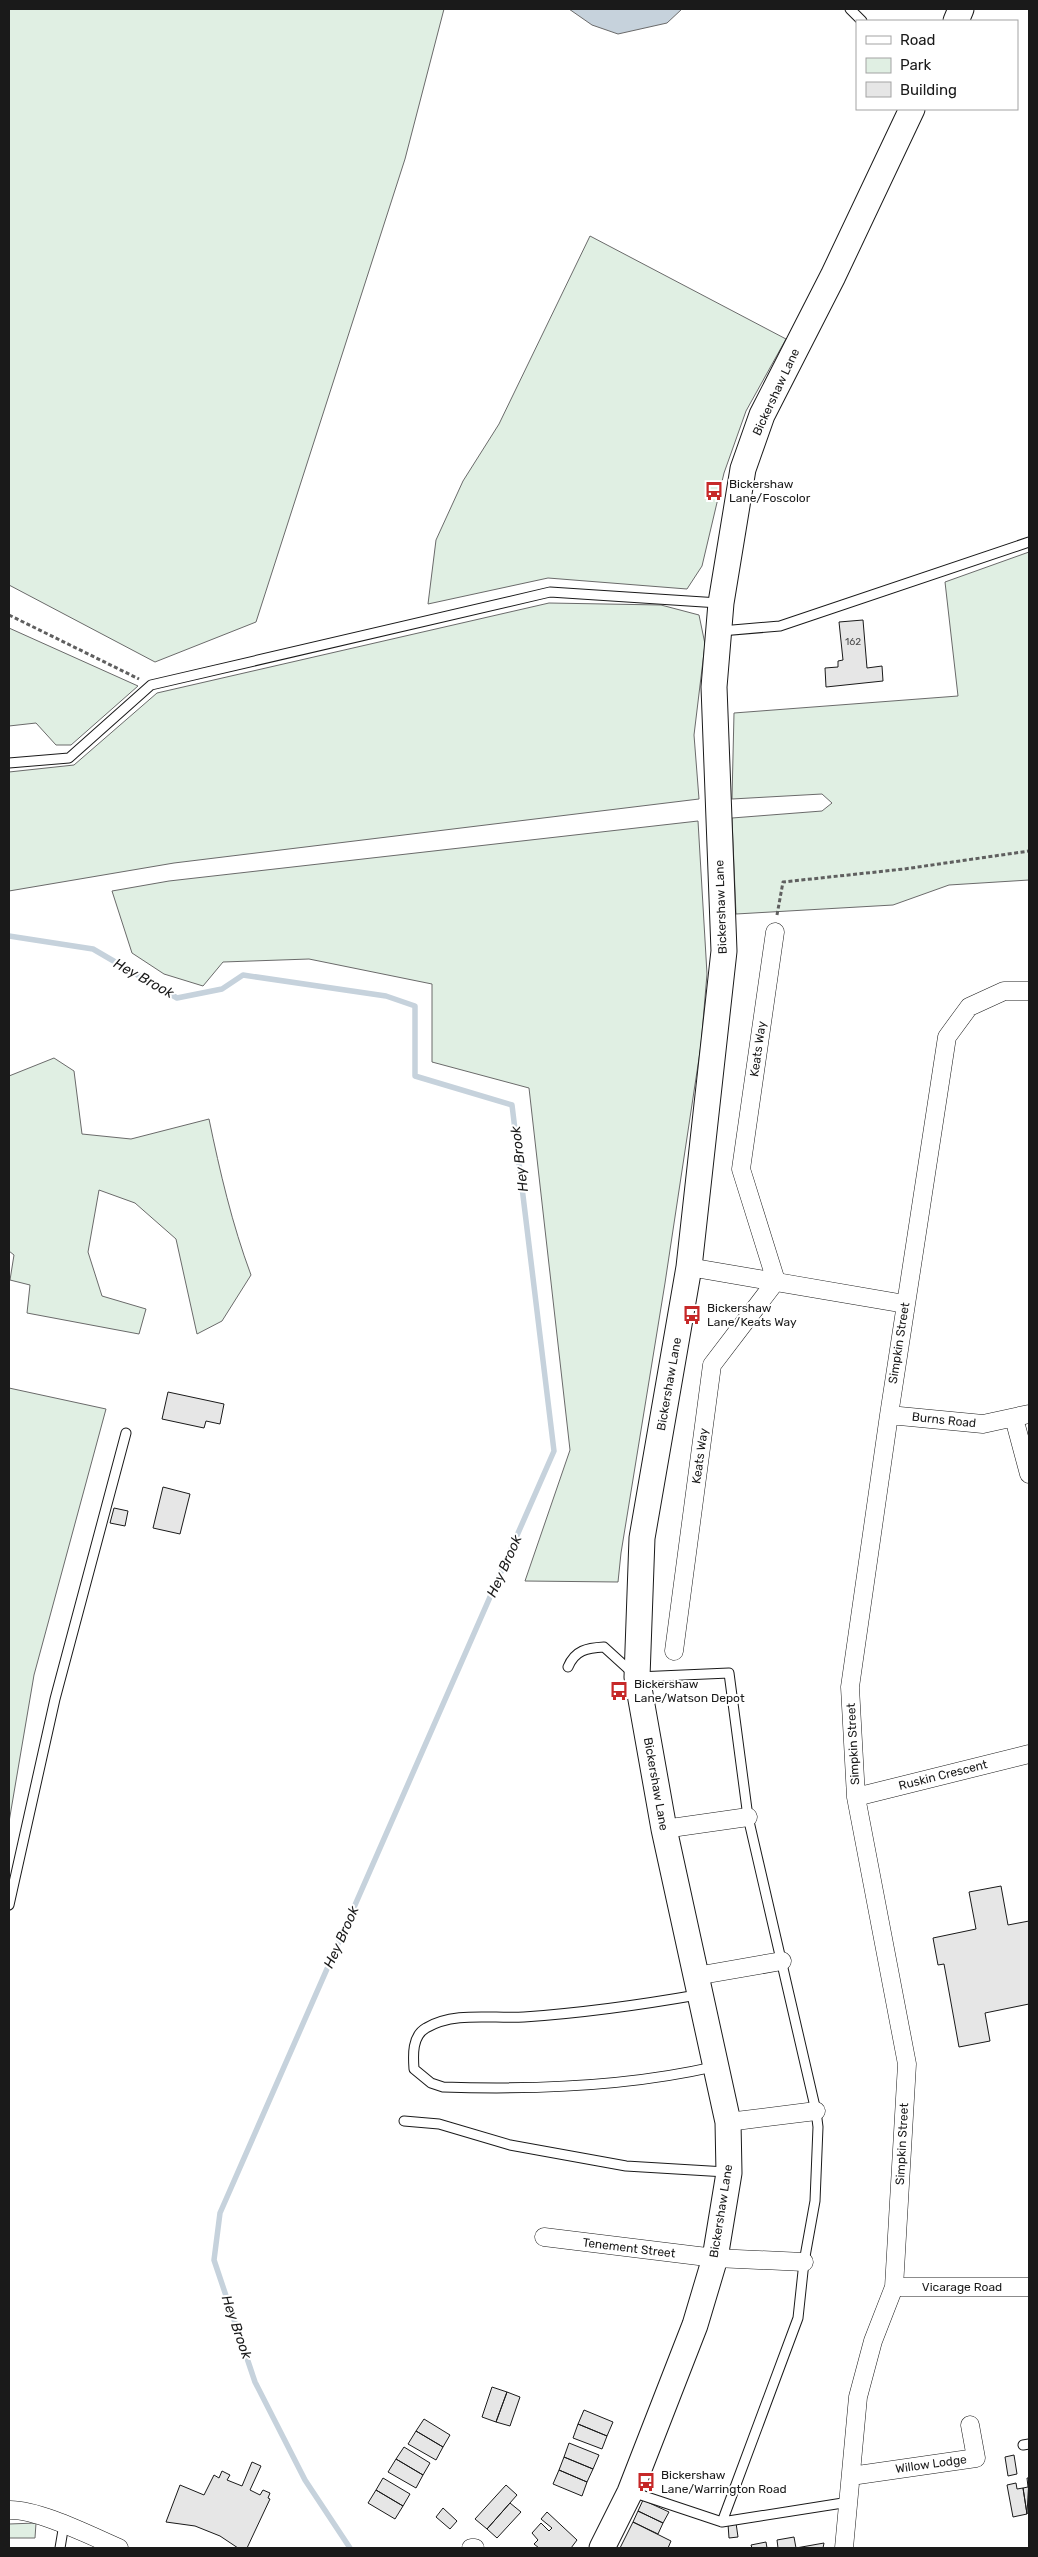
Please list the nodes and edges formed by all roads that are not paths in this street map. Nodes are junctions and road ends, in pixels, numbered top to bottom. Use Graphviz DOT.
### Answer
graph roads {
  1 [pos="850,9"];
  2 [pos="861,20"];
  3 [pos="912,110"];
  4 [pos="1029,542"];
  5 [pos="721,603"];
  6 [pos="718,631"];
  7 [pos="9,763"];
  8 [pos="775,932"];
  9 [pos="1029,991"];
  10 [pos="689,1267"];
  11 [pos="776,1282"];
  12 [pos="905,1304"];
  13 [pos="888,1415"];
  14 [pos="1022,1416"];
  15 [pos="126,1433"];
  16 [pos="1029,1474"];
  17 [pos="674,1651"];
  18 [pos="568,1667"];
  19 [pos="637,1676"];
  20 [pos="1029,1754"];
  21 [pos="856,1797"];
  22 [pos="748,1817"];
  23 [pos="664,1830"];
  24 [pos="9,1905"];
  25 [pos="782,1961"];
  26 [pos="698,1985"];
  27 [pos="717,2066"];
  28 [pos="816,2111"];
  29 [pos="404,2121"];
  30 [pos="728,2122"];
  31 [pos="729,2172"];
  32 [pos="544,2238"];
  33 [pos="715,2258"];
  34 [pos="804,2262"];
  35 [pos="894,2287"];
  36 [pos="1029,2287"];
  37 [pos="970,2425"];
  38 [pos="852,2476"];
  39 [pos="630,2492"];
  40 [pos="849,2502"];
  41 [pos="9,2510"];
  42 [pos="722,2522"];
  43 [pos="64,2524"];
  44 [pos="60,2548"];
  45 [pos="119,2548"];
  46 [pos="602,2548"];
  47 [pos="844,2548"];
  1 -- 2 [label="lane"];
  3 -- 5 [label="main road, Bickershaw Lane"];
  4 -- 6 [label="lane"];
  5 -- 6 [label="main road, Bickershaw Lane"];
  5 -- 7 [label="lane"];
  6 -- 10 [label="main road, Bickershaw Lane"];
  8 -- 11 [label="street, Keats Way"];
  9 -- 12 [label="street, Simpkin Street"];
  10 -- 11 [label="street"];
  10 -- 19 [label="main road, Bickershaw Lane"];
  11 -- 12 [label="street"];
  11 -- 17 [label="street, Keats Way"];
  12 -- 13 [label="street, Simpkin Street"];
  13 -- 14 [label="street, Burns Road"];
  13 -- 21 [label="street, Simpkin Street"];
  14 -- 16 [label="street"];
  15 -- 24 [label="lane"];
  18 -- 19 [label="lane"];
  19 -- 22 [label="lane"];
  19 -- 23 [label="main road, Bickershaw Lane"];
  20 -- 21 [label="street, Ruskin Crescent"];
  21 -- 35 [label="street, Simpkin Street"];
  22 -- 23 [label="street"];
  22 -- 25 [label="lane"];
  23 -- 26 [label="main road, Bickershaw Lane"];
  25 -- 26 [label="street"];
  25 -- 28 [label="lane"];
  26 -- 27 [label="main road, Bickershaw Lane"];
  26 -- 27 [label="lane"];
  27 -- 30 [label="main road, Bickershaw Lane"];
  28 -- 30 [label="street"];
  28 -- 34 [label="lane"];
  29 -- 31 [label="lane"];
  30 -- 31 [label="main road, Bickershaw Lane"];
  31 -- 33 [label="main road, Bickershaw Lane"];
  32 -- 33 [label="street, Tenement Street"];
  33 -- 34 [label="street, Tenement Street"];
  33 -- 39 [label="main road, Bickershaw Lane"];
  34 -- 42 [label="lane"];
  35 -- 36 [label="street, Vicarage Road"];
  35 -- 38 [label="street, Simpkin Street"];
  37 -- 38 [label="street, Willow Lodge"];
  38 -- 40 [label="street, Simpkin Street"];
  39 -- 42 [label="lane"];
  39 -- 46 [label="main road, Bickershaw Lane"];
  40 -- 42 [label="lane"];
  40 -- 47 [label="street, Simpkin Street"];
  41 -- 43 [label="street"];
  43 -- 44 [label="lane"];
  43 -- 45 [label="street"];
}
